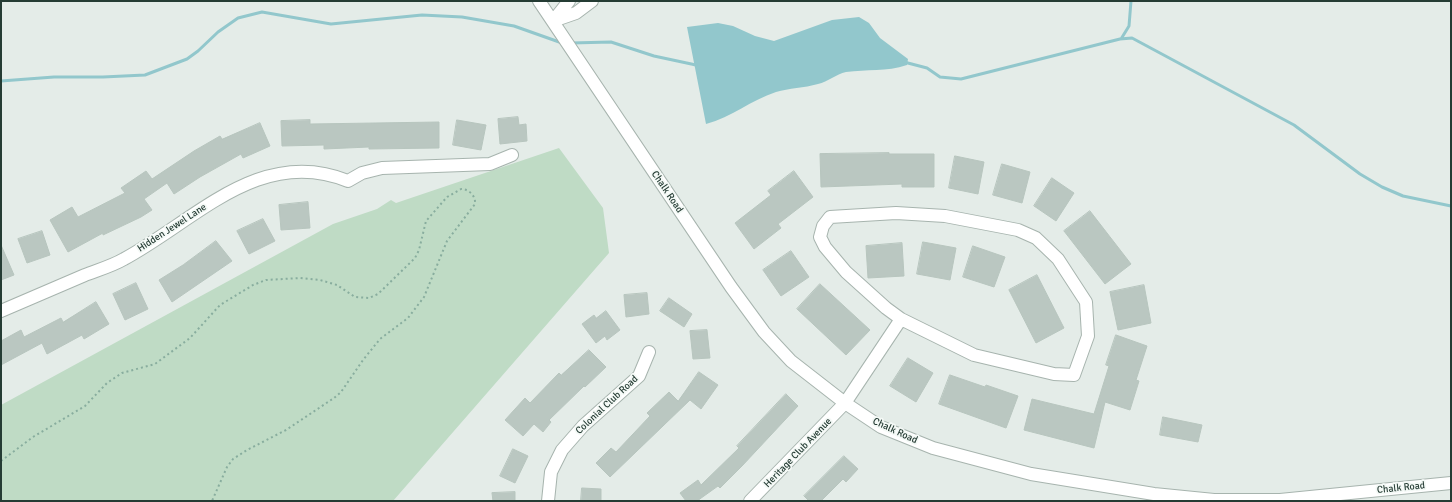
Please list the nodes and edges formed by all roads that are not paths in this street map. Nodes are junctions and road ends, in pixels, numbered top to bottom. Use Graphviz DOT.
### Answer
graph roads {
  1 [pos="540,1"];
  2 [pos="569,1"];
  3 [pos="592,1"];
  4 [pos="553,22"];
  5 [pos="512,155"];
  6 [pos="1,311"];
  7 [pos="901,319"];
  8 [pos="649,352"];
  9 [pos="845,403"];
  10 [pos="1451,483"];
  11 [pos="1339,498"];
  12 [pos="548,501"];
  13 [pos="750,501"];
  14 [pos="1280,501"];
  1 -- 4 [label="street, Chalk Road"];
  2 -- 4 [label="street"];
  3 -- 4 [label="street"];
  4 -- 9 [label="street, Chalk Road"];
  5 -- 6 [label="street, Hidden Jewel Lane"];
  7 -- 7 [label="street"];
  7 -- 9 [label="street, Heritage Club Avenue"];
  8 -- 12 [label="street, Colonial Club Road"];
  9 -- 13 [label="street, Heritage Club Avenue"];
  9 -- 14 [label="street, Chalk Road"];
  10 -- 11 [label="street, Chalk Road"];
  11 -- 14 [label="street, Chalk Road"];
}
